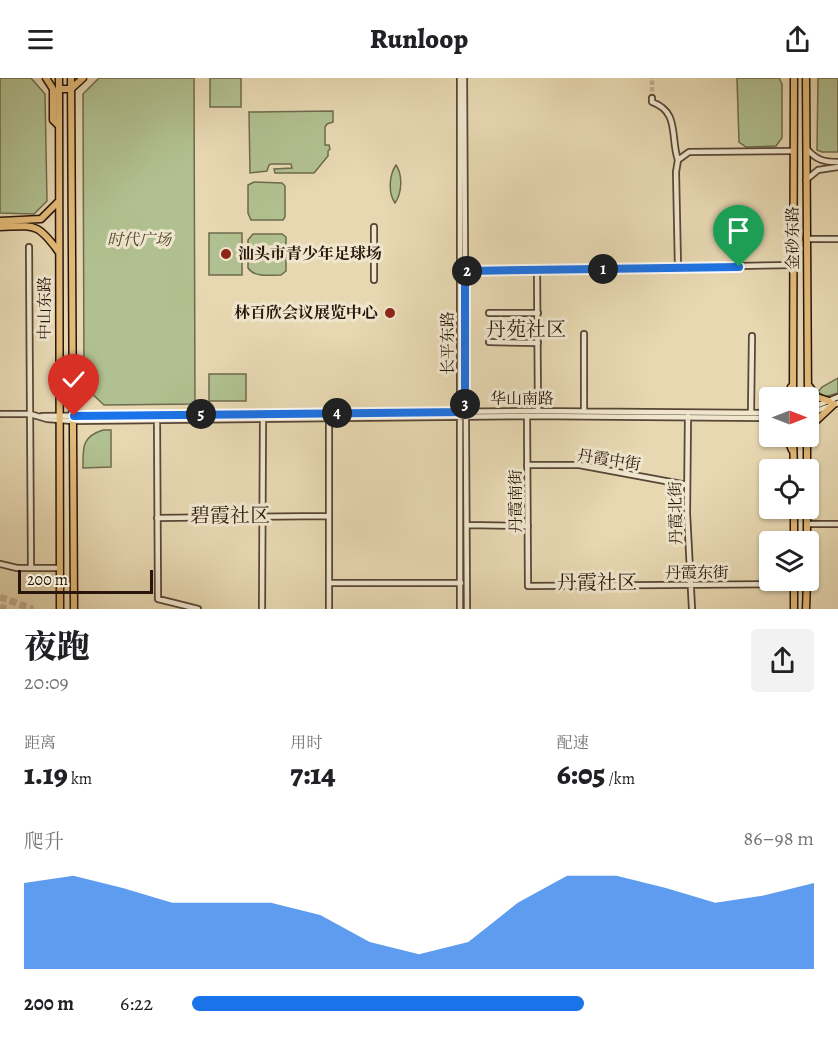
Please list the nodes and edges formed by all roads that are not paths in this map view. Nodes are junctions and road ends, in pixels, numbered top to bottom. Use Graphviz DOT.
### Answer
graph roads {
  1 [pos="46,78"];
  2 [pos="59,78"];
  3 [pos="71,78"];
  4 [pos="83,78"];
  5 [pos="460,78"];
  6 [pos="464,78"];
  7 [pos="788,78"];
  8 [pos="794,78"];
  9 [pos="808,78"];
  10 [pos="59,89"];
  11 [pos="71,89"];
  12 [pos="794,93"];
  13 [pos="652,98"];
  14 [pos="59,126"];
  15 [pos="806,148"];
  16 [pos="794,151"];
  17 [pos="678,160"];
  18 [pos="838,162"];
  19 [pos="838,167"];
  20 [pos="806,180"];
  21 [pos="58,202"];
  22 [pos="0,221"];
  23 [pos="34,224"];
  24 [pos="0,227"];
  25 [pos="374,227"];
  26 [pos="806,239"];
  27 [pos="838,239"];
  28 [pos="29,247"];
  29 [pos="59,252"];
  30 [pos="794,266"];
  31 [pos="678,267"];
  32 [pos="537,270"];
  33 [pos="465,271"];
  34 [pos="374,280"];
  35 [pos="489,313"];
  36 [pos="538,313"];
  37 [pos="584,334"];
  38 [pos="752,336"];
  39 [pos="489,342"];
  40 [pos="538,343"];
  41 [pos="794,380"];
  42 [pos="808,385"];
  43 [pos="791,387"];
  44 [pos="794,387"];
  45 [pos="838,397"];
  46 [pos="834,403"];
  47 [pos="819,406"];
  48 [pos="819,409"];
  49 [pos="538,411"];
  50 [pos="584,411"];
  51 [pos="751,413"];
  52 [pos="759,413"];
  53 [pos="0,414"];
  54 [pos="30,414"];
  55 [pos="462,414"];
  56 [pos="527,416"];
  57 [pos="329,417"];
  58 [pos="688,417"];
  59 [pos="74,418"];
  60 [pos="263,418"];
  61 [pos="759,418"];
  62 [pos="819,418"];
  63 [pos="59,419"];
  64 [pos="157,419"];
  65 [pos="790,447"];
  66 [pos="794,447"];
  67 [pos="794,457"];
  68 [pos="527,465"];
  69 [pos="687,485"];
  70 [pos="329,516"];
  71 [pos="263,517"];
  72 [pos="158,518"];
  73 [pos="807,519"];
  74 [pos="807,524"];
  75 [pos="838,524"];
  76 [pos="466,525"];
  77 [pos="528,526"];
  78 [pos="807,531"];
  79 [pos="0,564"];
  80 [pos="32,568"];
  81 [pos="60,568"];
  82 [pos="329,583"];
  83 [pos="463,583"];
  84 [pos="759,583"];
  85 [pos="691,584"];
  86 [pos="528,586"];
  87 [pos="794,591"];
  88 [pos="807,591"];
  89 [pos="60,609"];
  90 [pos="74,609"];
  91 [pos="198,609"];
  92 [pos="262,609"];
  93 [pos="329,609"];
  94 [pos="460,609"];
  95 [pos="467,609"];
  96 [pos="692,609"];
  97 [pos="794,609"];
  98 [pos="807,609"];
  1 -- 14 [label="main road"];
  2 -- 10 [label="main road, 中山东路"];
  3 -- 11 [label="main road, 中山东路"];
  4 -- 11 [label="main road"];
  5 -- 55 [label="street, 长平东路"];
  6 -- 33 [label="street, 长平东路"];
  7 -- 12 [label="main road"];
  8 -- 12 [label="main road, 金砂东路"];
  9 -- 15 [label="main road, 金砂东路"];
  10 -- 11 [label="main road"];
  10 -- 14 [label="main road, 中山东路"];
  11 -- 59 [label="main road, 中山东路"];
  12 -- 16 [label="main road, 金砂东路"];
  13 -- 17 [label="street"];
  14 -- 21 [label="main road, 中山东路"];
  15 -- 18 [label="street"];
  15 -- 20 [label="main road, 金砂东路"];
  16 -- 17 [label="street"];
  16 -- 30 [label="main road, 金砂东路"];
  17 -- 31 [label="street"];
  19 -- 20 [label="street"];
  20 -- 26 [label="main road, 金砂东路"];
  21 -- 23 [label="main road"];
  21 -- 29 [label="main road, 中山东路"];
  22 -- 23 [label="main road"];
  23 -- 24 [label="main road"];
  23 -- 29 [label="main road"];
  25 -- 34 [label="street"];
  26 -- 27 [label="street"];
  26 -- 42 [label="main road, 金砂东路"];
  28 -- 54 [label="street"];
  29 -- 63 [label="main road, 中山东路"];
  30 -- 31 [label="street"];
  30 -- 41 [label="main road, 金砂东路"];
  31 -- 32 [label="street"];
  32 -- 33 [label="street"];
  32 -- 36 [label="street"];
  33 -- 55 [label="street, 长平东路"];
  35 -- 36 [label="street"];
  36 -- 40 [label="street"];
  37 -- 50 [label="street"];
  38 -- 51 [label="street"];
  39 -- 40 [label="street"];
  40 -- 49 [label="street"];
  41 -- 43 [label="main road"];
  41 -- 44 [label="main road, 金砂东路"];
  42 -- 46 [label="main road"];
  45 -- 46 [label="street"];
  46 -- 47 [label="street"];
  46 -- 48 [label="street"];
  46 -- 62 [label="main road"];
  49 -- 50 [label="street, 华山南路"];
  49 -- 55 [label="street, 华山南路"];
  50 -- 51 [label="street, 华山南路"];
  51 -- 52 [label="street, 华山南路"];
  53 -- 54 [label="street, 华山南路"];
  54 -- 63 [label="street, 华山南路"];
  54 -- 80 [label="street"];
  55 -- 56 [label="street, 华山南路"];
  55 -- 57 [label="street, 华山南路"];
  55 -- 59 [label="street, 华山南路"];
  55 -- 76 [label="street, 长平东路"];
  55 -- 83 [label="street, 长平东路"];
  56 -- 58 [label="street, 华山南路"];
  56 -- 68 [label="street, 丹霞南街"];
  57 -- 60 [label="street, 华山南路"];
  57 -- 70 [label="street"];
  58 -- 61 [label="street, 华山南路"];
  58 -- 69 [label="street, 丹霞北街"];
  59 -- 63 [label="street, 华山南路"];
  59 -- 64 [label="street, 华山南路"];
  59 -- 90 [label="main road, 中山东路"];
  60 -- 64 [label="street, 华山南路"];
  60 -- 71 [label="street"];
  63 -- 81 [label="main road, 中山东路"];
  64 -- 72 [label="street"];
  65 -- 67 [label="main road"];
  66 -- 67 [label="main road"];
  68 -- 69 [label="street, 丹霞中街"];
  68 -- 77 [label="street, 丹霞南街"];
  69 -- 85 [label="street, 丹霞北街"];
  70 -- 71 [label="street"];
  70 -- 82 [label="street"];
  71 -- 72 [label="street"];
  71 -- 92 [label="street"];
  72 -- 91 [label="street"];
  73 -- 74 [label="main road"];
  74 -- 75 [label="street"];
  74 -- 78 [label="main road"];
  76 -- 77 [label="street"];
  76 -- 83 [label="street, 长平东路"];
  77 -- 86 [label="street, 丹霞南街"];
  79 -- 80 [label="street"];
  80 -- 81 [label="street"];
  81 -- 89 [label="main road, 中山东路"];
  82 -- 83 [label="street"];
  82 -- 93 [label="street"];
  83 -- 94 [label="street, 长平东路"];
  83 -- 95 [label="street, 长平东路"];
  84 -- 85 [label="street, 丹霞东街"];
  85 -- 86 [label="street, 丹霞东街"];
  85 -- 96 [label="street, 丹霞北街"];
  87 -- 97 [label="main road"];
  88 -- 98 [label="main road"];
}
